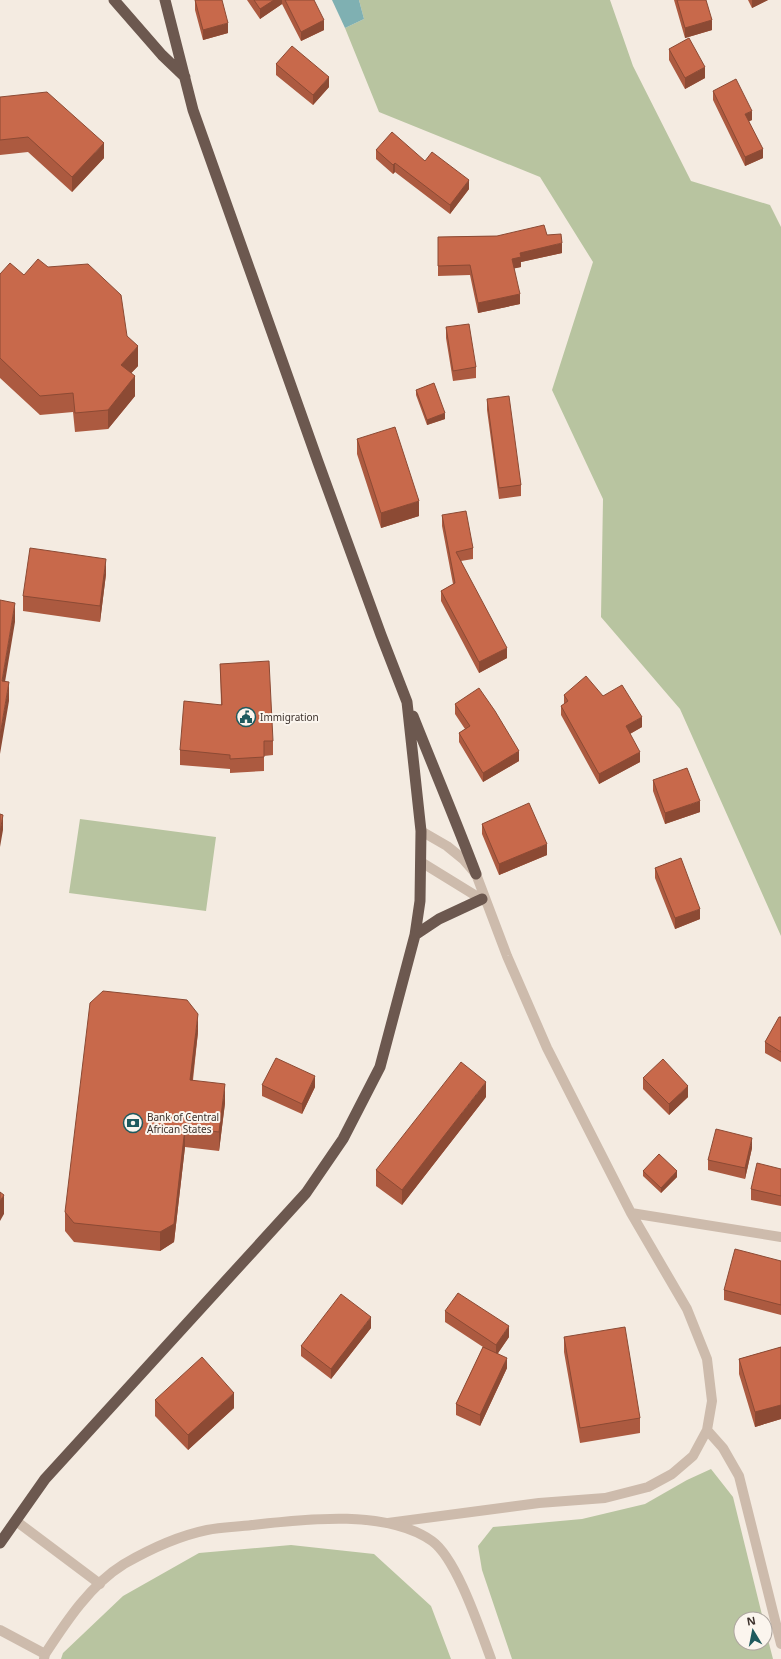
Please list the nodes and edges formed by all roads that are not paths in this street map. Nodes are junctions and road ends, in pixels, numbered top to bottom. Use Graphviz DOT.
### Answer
graph roads {
  1 [pos="114,0"];
  2 [pos="165,0"];
  3 [pos="185,77"];
  4 [pos="407,702"];
  5 [pos="421,831"];
  6 [pos="421,862"];
  7 [pos="476,874"];
  8 [pos="484,901"];
  9 [pos="415,935"];
  10 [pos="632,1213"];
  11 [pos="781,1237"];
  12 [pos="707,1430"];
  13 [pos="16,1521"];
  14 [pos="388,1523"];
  15 [pos="0,1543"];
  16 [pos="100,1584"];
  17 [pos="0,1630"];
  18 [pos="781,1644"];
  19 [pos="44,1657"];
  20 [pos="491,1659"];
  1 -- 3 [label="highway"];
  2 -- 3 [label="highway"];
  3 -- 4 [label="highway"];
  4 -- 5 [label="highway"];
  4 -- 7 [label="highway"];
  5 -- 6 [label="highway"];
  5 -- 7 [label="street"];
  6 -- 8 [label="street"];
  6 -- 9 [label="highway"];
  7 -- 8 [label="street"];
  8 -- 9 [label="highway"];
  8 -- 10 [label="street"];
  9 -- 13 [label="highway"];
  10 -- 11 [label="street"];
  10 -- 12 [label="street"];
  12 -- 14 [label="street"];
  12 -- 18 [label="street"];
  13 -- 15 [label="highway"];
  13 -- 16 [label="street"];
  14 -- 16 [label="street"];
  14 -- 20 [label="street"];
  16 -- 19 [label="street"];
  17 -- 19 [label="street"];
}
